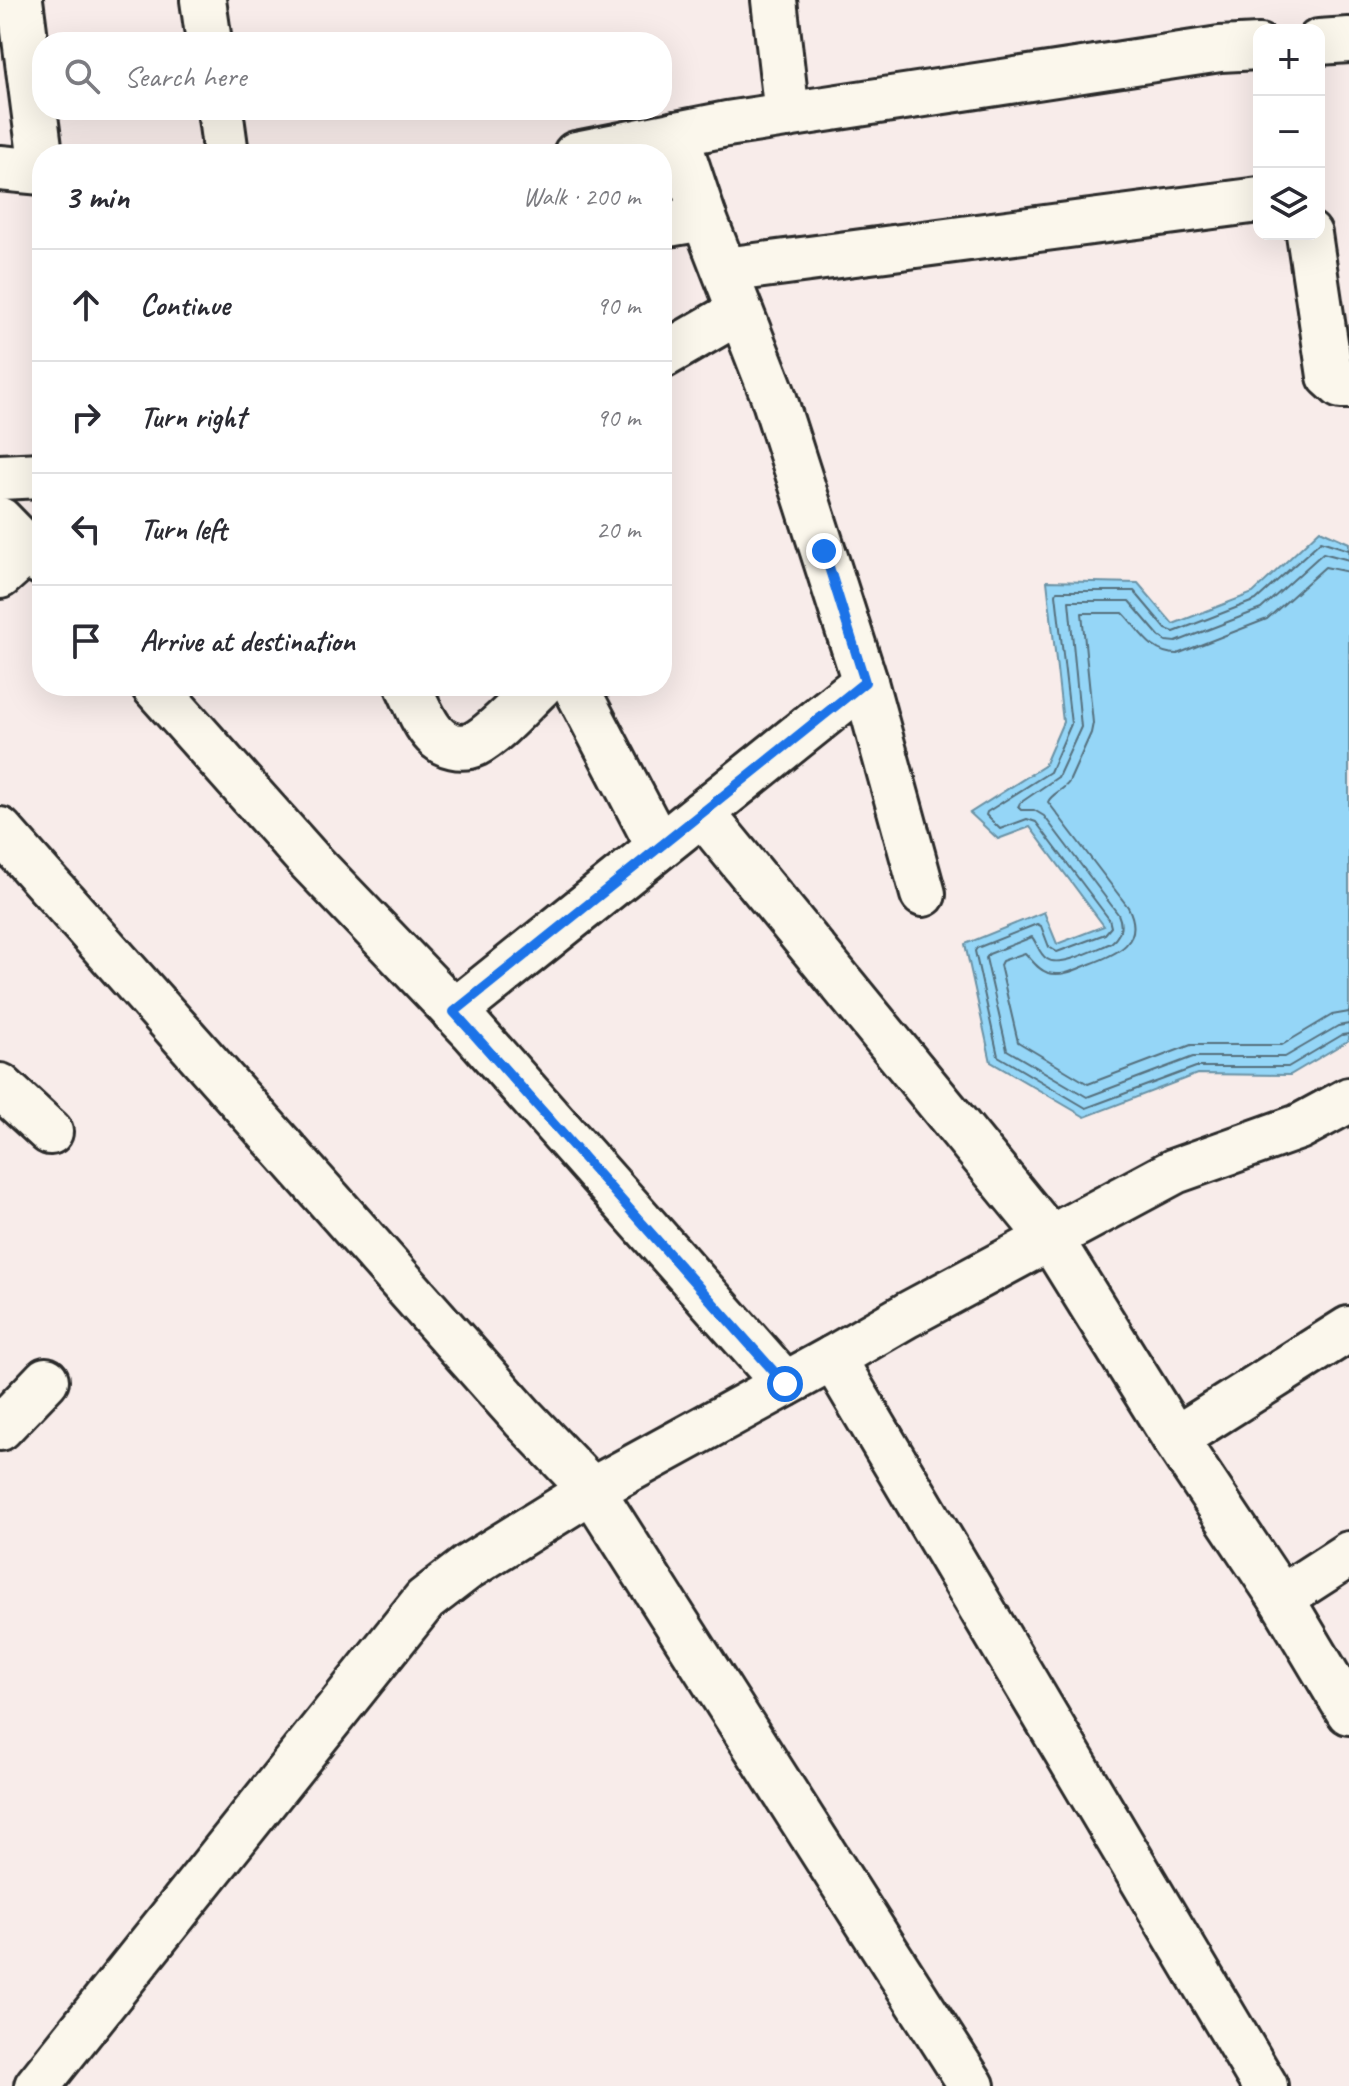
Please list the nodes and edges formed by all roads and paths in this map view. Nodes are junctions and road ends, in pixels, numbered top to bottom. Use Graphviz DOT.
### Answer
graph roads {
  1 [pos="20,0"];
  2 [pos="203,0"];
  3 [pos="774,0"];
  4 [pos="208,32"];
  5 [pos="1349,40"];
  6 [pos="1325,42"];
  7 [pos="1253,47"];
  8 [pos="32,93"];
  9 [pos="787,115"];
  10 [pos="35,120"];
  11 [pos="221,120"];
  12 [pos="676,134"];
  13 [pos="39,144"];
  14 [pos="225,144"];
  15 [pos="626,144"];
  16 [pos="0,168"];
  17 [pos="32,170"];
  18 [pos="1253,201"];
  19 [pos="704,218"];
  20 [pos="672,223"];
  21 [pos="1310,240"];
  22 [pos="725,270"];
  23 [pos="740,311"];
  24 [pos="672,350"];
  25 [pos="1349,386"];
  26 [pos="32,475"];
  27 [pos="0,477"];
  28 [pos="865,682"];
  29 [pos="163,696"];
  30 [pos="413,696"];
  31 [pos="529,696"];
  32 [pos="580,696"];
  33 [pos="702,813"];
  34 [pos="0,830"];
  35 [pos="659,847"];
  36 [pos="923,894"];
  37 [pos="454,1012"];
  38 [pos="0,1086"];
  39 [pos="1349,1100"];
  40 [pos="50,1132"];
  41 [pos="1050,1238"];
  42 [pos="1349,1329"];
  43 [pos="833,1358"];
  44 [pos="46,1380"];
  45 [pos="785,1384"];
  46 [pos="0,1428"];
  47 [pos="1175,1439"];
  48 [pos="592,1490"];
  49 [pos="1349,1554"];
  50 [pos="1281,1598"];
  51 [pos="1349,1712"];
  52 [pos="37,2086"];
  53 [pos="972,2086"];
  54 [pos="1265,2086"];
  1 -- 8 [label="street"];
  2 -- 4 [label="street"];
  3 -- 9 [label="street"];
  5 -- 6 [label="street"];
  7 -- 9 [label="street"];
  9 -- 12 [label="street"];
  10 -- 13 [label="street"];
  11 -- 14 [label="street"];
  12 -- 15 [label="street"];
  12 -- 19 [label="street"];
  16 -- 17 [label="street"];
  18 -- 22 [label="street"];
  19 -- 20 [label="street"];
  19 -- 22 [label="street"];
  21 -- 25 [label="street"];
  22 -- 23 [label="street"];
  23 -- 24 [label="street"];
  23 -- 28 [label="street"];
  26 -- 27 [label="street"];
  28 -- 33 [label="street"];
  28 -- 36 [label="street"];
  29 -- 37 [label="street"];
  30 -- 31 [label="street"];
  32 -- 35 [label="street"];
  33 -- 35 [label="street"];
  33 -- 41 [label="street"];
  34 -- 48 [label="street"];
  35 -- 37 [label="street"];
  37 -- 45 [label="street"];
  38 -- 40 [label="street"];
  39 -- 41 [label="street"];
  41 -- 43 [label="street"];
  41 -- 47 [label="street"];
  42 -- 47 [label="street"];
  43 -- 45 [label="street"];
  43 -- 54 [label="street"];
  44 -- 46 [label="street"];
  45 -- 48 [label="street"];
  47 -- 50 [label="street"];
  48 -- 52 [label="street"];
  48 -- 53 [label="street"];
  49 -- 50 [label="street"];
  50 -- 51 [label="street"];
}
